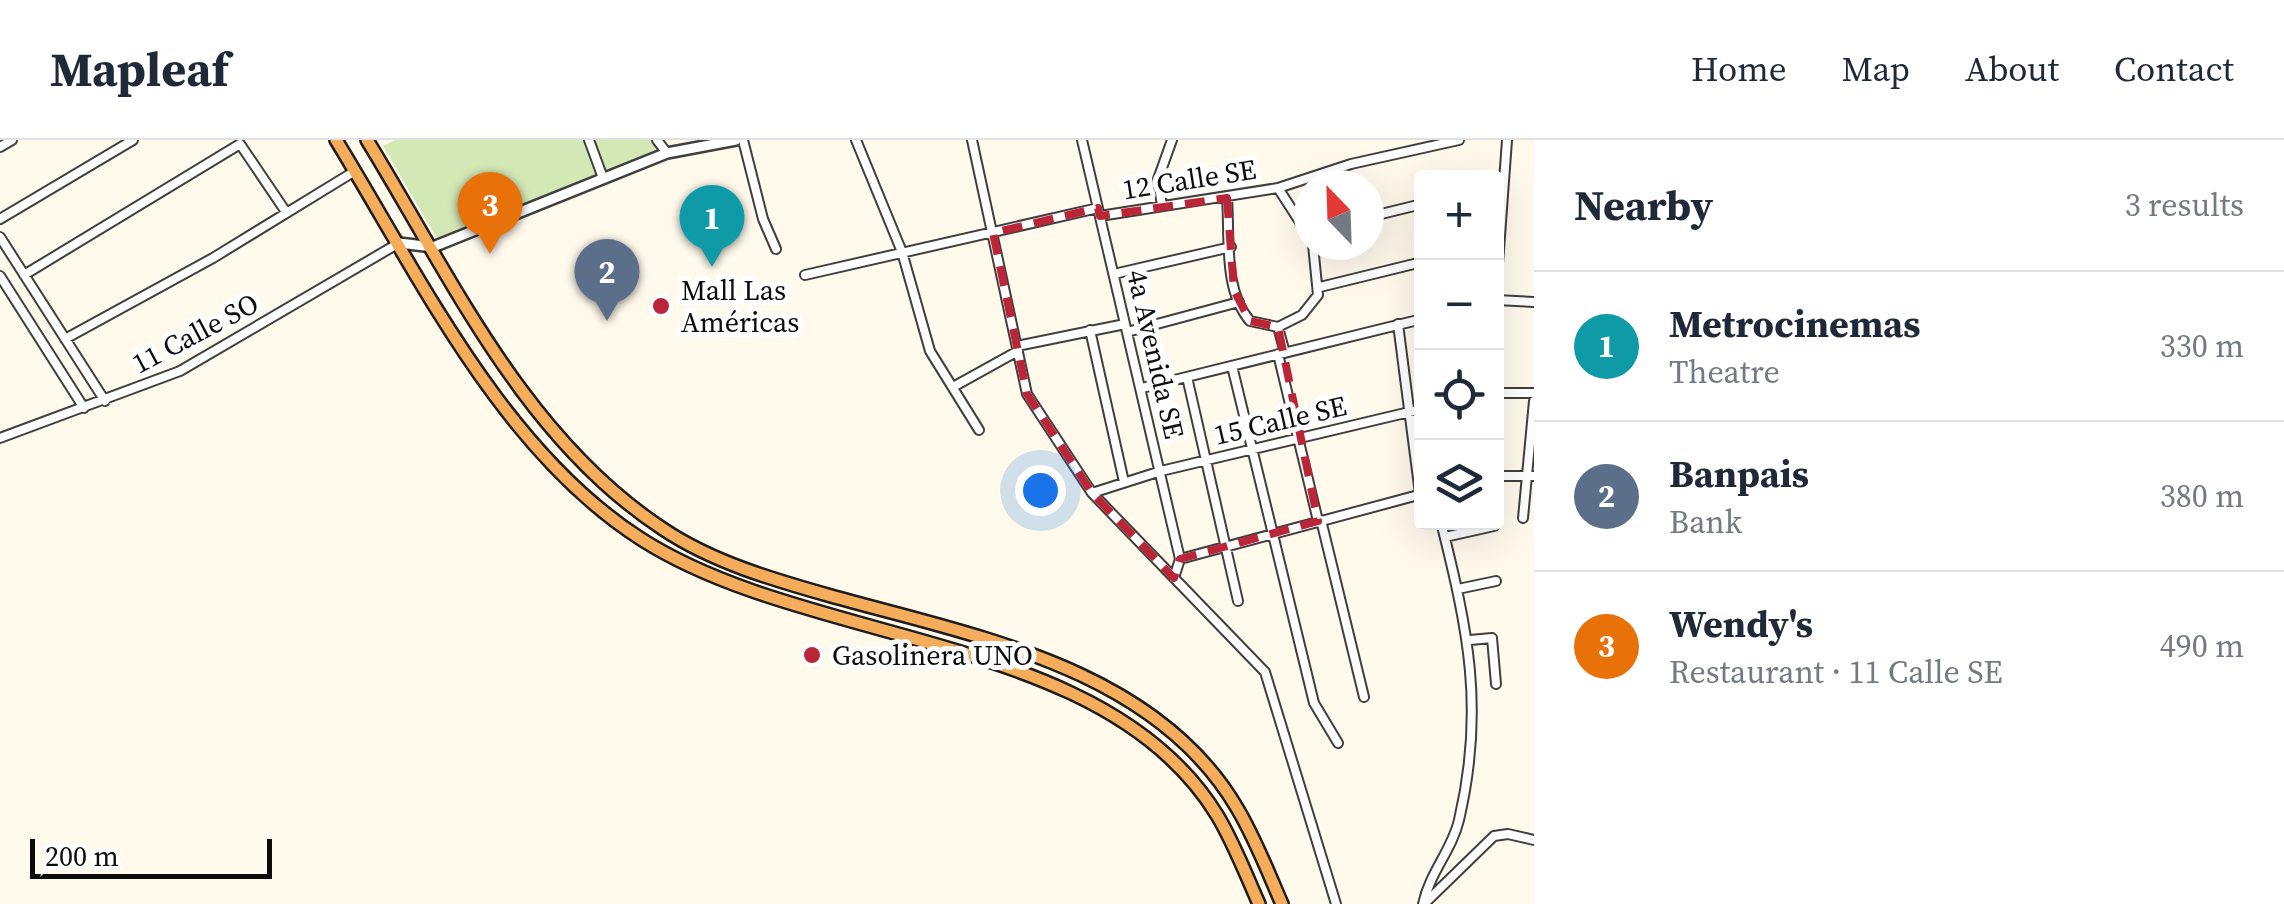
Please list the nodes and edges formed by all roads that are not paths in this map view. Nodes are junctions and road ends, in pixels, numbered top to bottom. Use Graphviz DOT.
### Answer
graph roads {
  1 [pos="12,140"];
  2 [pos="133,140"];
  3 [pos="336,140"];
  4 [pos="367,140"];
  5 [pos="589,140"];
  6 [pos="657,140"];
  7 [pos="740,140"];
  8 [pos="856,140"];
  9 [pos="972,140"];
  10 [pos="1082,140"];
  11 [pos="1172,140"];
  12 [pos="1459,140"];
  13 [pos="1507,140"];
  14 [pos="239,142"];
  15 [pos="0,148"];
  16 [pos="667,153"];
  17 [pos="1502,170"];
  18 [pos="354,171"];
  19 [pos="602,178"];
  20 [pos="1278,188"];
  21 [pos="1228,198"];
  22 [pos="1162,206"];
  23 [pos="1414,206"];
  24 [pos="286,212"];
  25 [pos="1099,212"];
  26 [pos="1384,213"];
  27 [pos="1294,215"];
  28 [pos="0,219"];
  29 [pos="992,233"];
  30 [pos="0,237"];
  31 [pos="399,243"];
  32 [pos="433,247"];
  33 [pos="1231,247"];
  34 [pos="776,250"];
  35 [pos="902,252"];
  36 [pos="1316,260"];
  37 [pos="1414,264"];
  38 [pos="1114,274"];
  39 [pos="24,275"];
  40 [pos="805,275"];
  41 [pos="0,276"];
  42 [pos="1320,287"];
  43 [pos="1504,300"];
  44 [pos="1239,302"];
  45 [pos="1534,302"];
  46 [pos="1414,320"];
  47 [pos="1398,324"];
  48 [pos="1126,328"];
  49 [pos="1278,328"];
  50 [pos="1090,330"];
  51 [pos="65,339"];
  52 [pos="1017,348"];
  53 [pos="1282,354"];
  54 [pos="1232,366"];
  55 [pos="1187,377"];
  56 [pos="953,387"];
  57 [pos="1142,388"];
  58 [pos="1504,393"];
  59 [pos="1534,393"];
  60 [pos="105,401"];
  61 [pos="1534,401"];
  62 [pos="84,408"];
  63 [pos="1414,411"];
  64 [pos="1410,412"];
  65 [pos="979,430"];
  66 [pos="0,438"];
  67 [pos="1298,439"];
  68 [pos="1414,442"];
  69 [pos="1252,450"];
  70 [pos="1207,460"];
  71 [pos="1161,471"];
  72 [pos="1530,475"];
  73 [pos="1504,476"];
  74 [pos="1124,482"];
  75 [pos="1092,493"];
  76 [pos="1414,496"];
  77 [pos="1523,518"];
  78 [pos="1319,521"];
  79 [pos="1443,530"];
  80 [pos="1476,530"];
  81 [pos="1275,534"];
  82 [pos="1445,537"];
  83 [pos="1225,546"];
  84 [pos="1180,560"];
  85 [pos="1174,578"];
  86 [pos="1496,581"];
  87 [pos="1458,590"];
  88 [pos="1238,601"];
  89 [pos="1470,640"];
  90 [pos="1496,684"];
  91 [pos="1364,697"];
  92 [pos="1338,743"];
  93 [pos="1534,840"];
  94 [pos="1259,904"];
  95 [pos="1282,904"];
  96 [pos="1336,904"];
  97 [pos="1424,904"];
  1 -- 15 [label="street"];
  2 -- 28 [label="street"];
  3 -- 18 [label="highway"];
  4 -- 32 [label="highway"];
  5 -- 19 [label="street"];
  6 -- 16 [label="street"];
  7 -- 16 [label="street"];
  7 -- 34 [label="street"];
  8 -- 35 [label="street"];
  9 -- 29 [label="street"];
  10 -- 25 [label="street, 4a Avenida SE"];
  11 -- 22 [label="street"];
  12 -- 20 [label="street, 12 Calle SE"];
  13 -- 17 [label="street"];
  14 -- 24 [label="street"];
  14 -- 39 [label="street"];
  16 -- 19 [label="street"];
  18 -- 24 [label="street"];
  18 -- 31 [label="highway"];
  19 -- 32 [label="street"];
  20 -- 21 [label="street, 12 Calle SE"];
  20 -- 27 [label="street"];
  21 -- 22 [label="street, 12 Calle SE"];
  21 -- 33 [label="street"];
  22 -- 25 [label="street, 12 Calle SE"];
  23 -- 26 [label="street"];
  24 -- 51 [label="street"];
  25 -- 29 [label="street, 12 Calle SE"];
  25 -- 38 [label="street, 4a Avenida SE"];
  29 -- 35 [label="street, 12 Calle SE"];
  29 -- 52 [label="street"];
  30 -- 39 [label="street"];
  31 -- 32 [label="street"];
  31 -- 60 [label="street, 11 Calle SO"];
  31 -- 94 [label="highway"];
  32 -- 95 [label="highway"];
  33 -- 38 [label="street"];
  33 -- 44 [label="street"];
  35 -- 40 [label="street, 12 Calle SE"];
  35 -- 56 [label="street"];
  36 -- 42 [label="street"];
  37 -- 42 [label="street"];
  38 -- 48 [label="street, 4a Avenida SE"];
  39 -- 51 [label="street"];
  41 -- 62 [label="street"];
  42 -- 49 [label="street"];
  43 -- 45 [label="street"];
  44 -- 48 [label="street"];
  44 -- 49 [label="street"];
  46 -- 47 [label="street"];
  47 -- 53 [label="street"];
  47 -- 64 [label="street"];
  48 -- 50 [label="street"];
  48 -- 57 [label="street, 4a Avenida SE"];
  49 -- 53 [label="street"];
  50 -- 52 [label="street"];
  50 -- 74 [label="street"];
  51 -- 60 [label="street"];
  52 -- 56 [label="street"];
  52 -- 75 [label="street"];
  53 -- 54 [label="street"];
  53 -- 67 [label="street"];
  54 -- 55 [label="street"];
  54 -- 69 [label="street"];
  55 -- 57 [label="street"];
  55 -- 70 [label="street"];
  56 -- 65 [label="street"];
  57 -- 71 [label="street, 4a Avenida SE"];
  58 -- 59 [label="street"];
  60 -- 62 [label="street, 11 Calle SO"];
  61 -- 72 [label="street"];
  62 -- 66 [label="street, 11 Calle SO"];
  63 -- 64 [label="street, 15 Calle SE"];
  64 -- 67 [label="street, 15 Calle SE"];
  64 -- 68 [label="street"];
  67 -- 69 [label="street, 15 Calle SE"];
  67 -- 78 [label="street"];
  69 -- 70 [label="street, 15 Calle SE"];
  69 -- 81 [label="street"];
  70 -- 71 [label="street, 15 Calle SE"];
  70 -- 83 [label="street"];
  71 -- 74 [label="street, 15 Calle SE"];
  71 -- 84 [label="street, 4a Avenida SE"];
  72 -- 73 [label="street"];
  72 -- 77 [label="street"];
  74 -- 75 [label="street, 15 Calle SE"];
  75 -- 85 [label="street"];
  76 -- 78 [label="street"];
  78 -- 81 [label="street"];
  78 -- 91 [label="street"];
  79 -- 82 [label="street"];
  80 -- 82 [label="street"];
  81 -- 83 [label="street"];
  81 -- 92 [label="street"];
  82 -- 87 [label="street"];
  83 -- 84 [label="street"];
  83 -- 88 [label="street"];
  84 -- 85 [label="street"];
  85 -- 96 [label="street"];
  86 -- 87 [label="street"];
  87 -- 89 [label="street"];
  89 -- 90 [label="street"];
  89 -- 97 [label="street"];
  93 -- 97 [label="street"];
}
